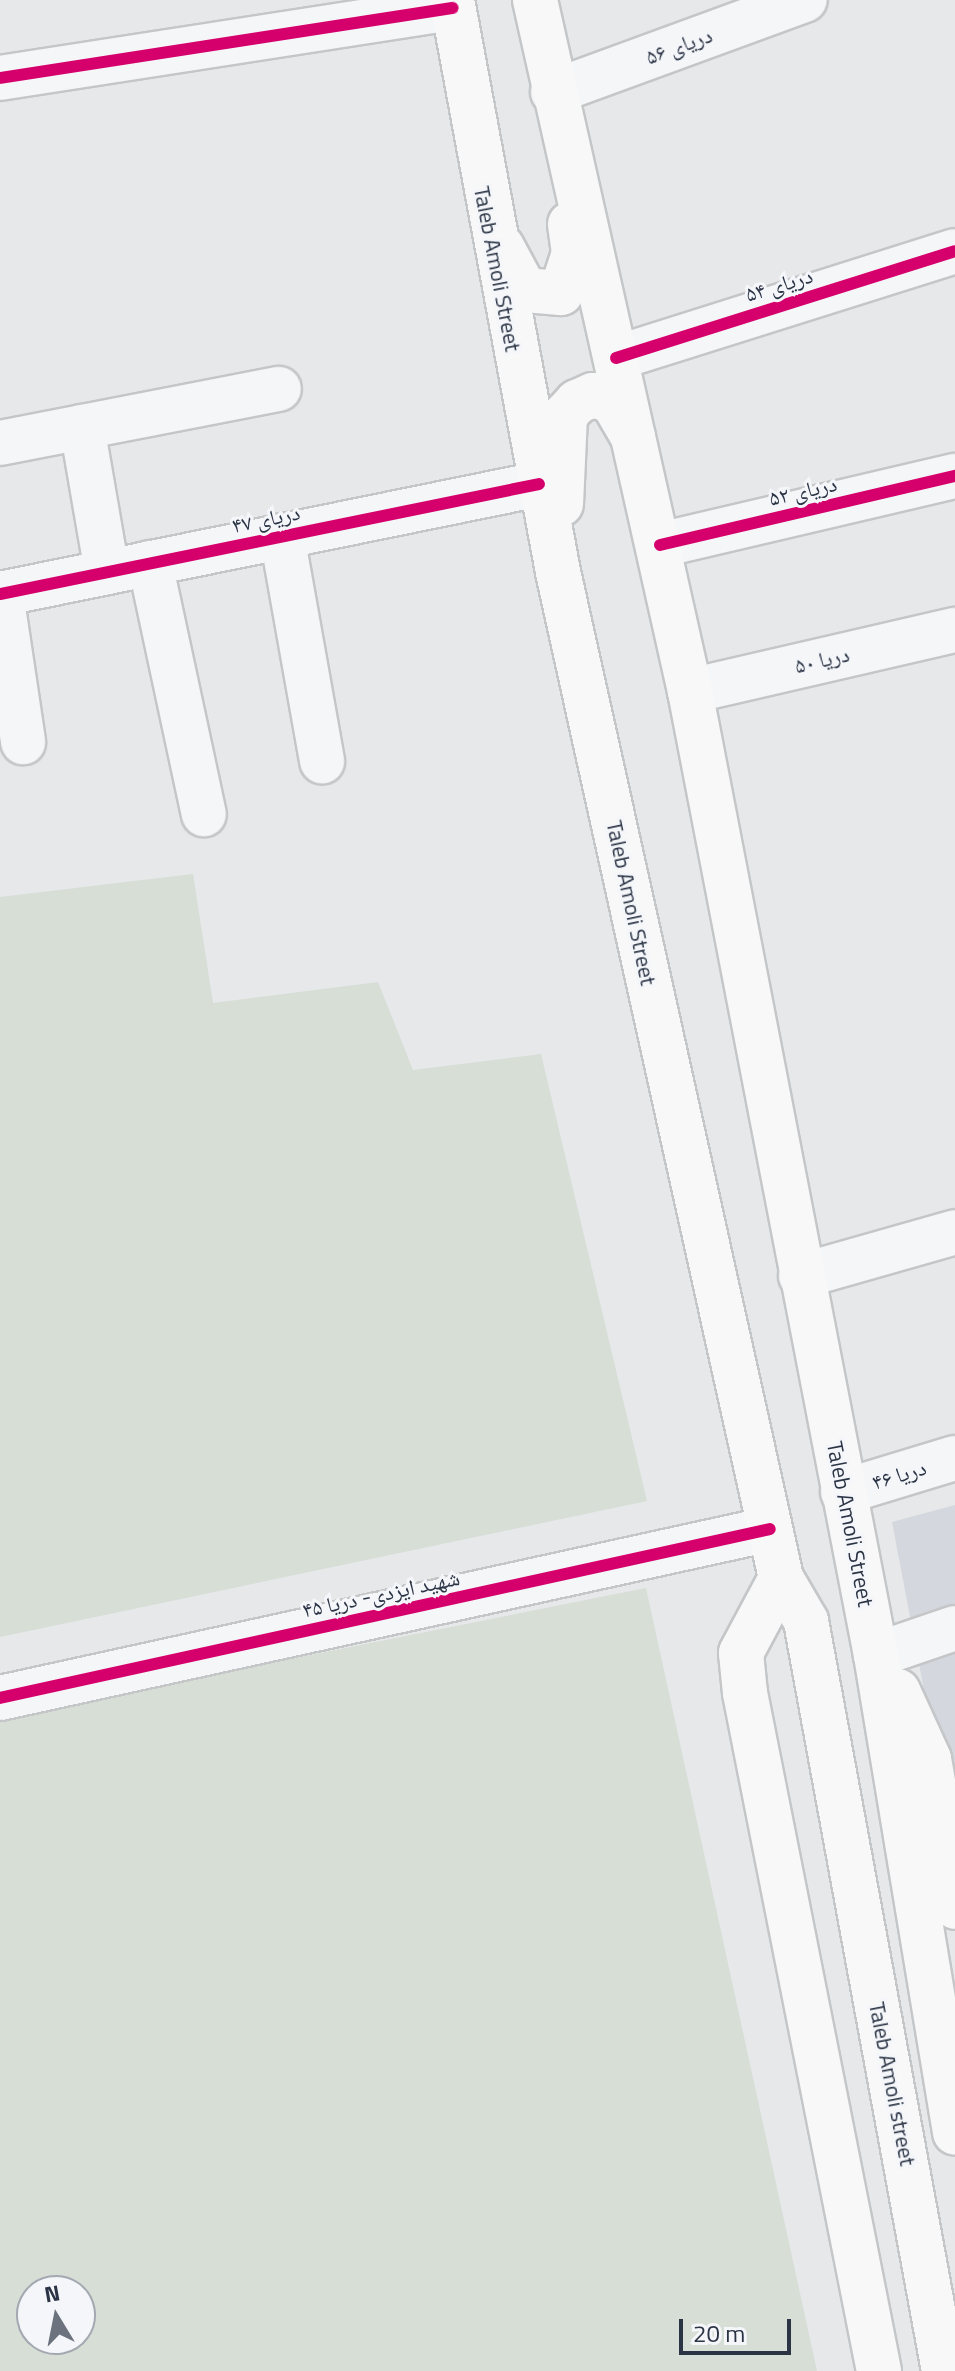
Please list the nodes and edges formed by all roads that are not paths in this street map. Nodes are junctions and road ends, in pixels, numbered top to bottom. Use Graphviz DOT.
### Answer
graph roads {
  1 [pos="535,0"];
  2 [pos="805,0"];
  3 [pos="452,4"];
  4 [pos="0,78"];
  5 [pos="553,92"];
  6 [pos="484,204"];
  7 [pos="955,251"];
  8 [pos="616,358"];
  9 [pos="279,389"];
  10 [pos="82,427"];
  11 [pos="0,443"];
  12 [pos="640,450"];
  13 [pos="955,476"];
  14 [pos="539,484"];
  15 [pos="282,536"];
  16 [pos="660,545"];
  17 [pos="150,563"];
  18 [pos="107,572"];
  19 [pos="558,572"];
  20 [pos="0,594"];
  21 [pos="955,630"];
  22 [pos="690,691"];
  23 [pos="23,742"];
  24 [pos="322,761"];
  25 [pos="204,814"];
  26 [pos="955,1232"];
  27 [pos="801,1276"];
  28 [pos="955,1458"];
  29 [pos="843,1492"];
  30 [pos="770,1529"];
  31 [pos="781,1578"];
  32 [pos="955,1628"];
  33 [pos="876,1655"];
  34 [pos="0,1698"];
  35 [pos="955,1907"];
  36 [pos="955,2133"];
  37 [pos="879,2371"];
  38 [pos="944,2371"];
  1 -- 5 [label="main road, Taleb Amoli Street"];
  2 -- 5 [label="street, دریای ۵۶"];
  3 -- 4 [label="street"];
  3 -- 6 [label="main road, Taleb Amoli Street"];
  5 -- 6 [label="main road"];
  5 -- 8 [label="main road, Taleb Amoli Street"];
  6 -- 14 [label="main road, Taleb Amoli Street"];
  7 -- 8 [label="street, دریای ۵۴"];
  8 -- 12 [label="main road, Taleb Amoli Street"];
  9 -- 10 [label="street"];
  10 -- 11 [label="street"];
  10 -- 18 [label="street"];
  12 -- 16 [label="main road, Taleb Amoli Street"];
  12 -- 19 [label="main road"];
  13 -- 16 [label="street, دریای ۵۲"];
  14 -- 15 [label="street, دریای ۴۷"];
  14 -- 19 [label="main road, Taleb Amoli Street"];
  15 -- 17 [label="street, دریای ۴۷"];
  15 -- 24 [label="street"];
  16 -- 22 [label="main road, Taleb Amoli Street"];
  17 -- 18 [label="street, دریای ۴۷"];
  17 -- 25 [label="street"];
  18 -- 20 [label="street, دریای ۴۷"];
  19 -- 30 [label="main road, Taleb Amoli Street"];
  20 -- 23 [label="street"];
  21 -- 22 [label="street, دریا ۵۰"];
  22 -- 27 [label="main road, Taleb Amoli Street"];
  26 -- 27 [label="street"];
  27 -- 29 [label="main road, Taleb Amoli Street"];
  28 -- 29 [label="street, دریا ۴۶"];
  29 -- 33 [label="main road, Taleb Amoli Street"];
  30 -- 31 [label="main road, Taleb Amoli Street"];
  30 -- 34 [label="street, شهید ایزدی- دریا ۴۵"];
  31 -- 37 [label="main road"];
  31 -- 38 [label="main road, Taleb Amoli Street"];
  32 -- 33 [label="street"];
  33 -- 35 [label="main road"];
  33 -- 36 [label="main road"];
}
